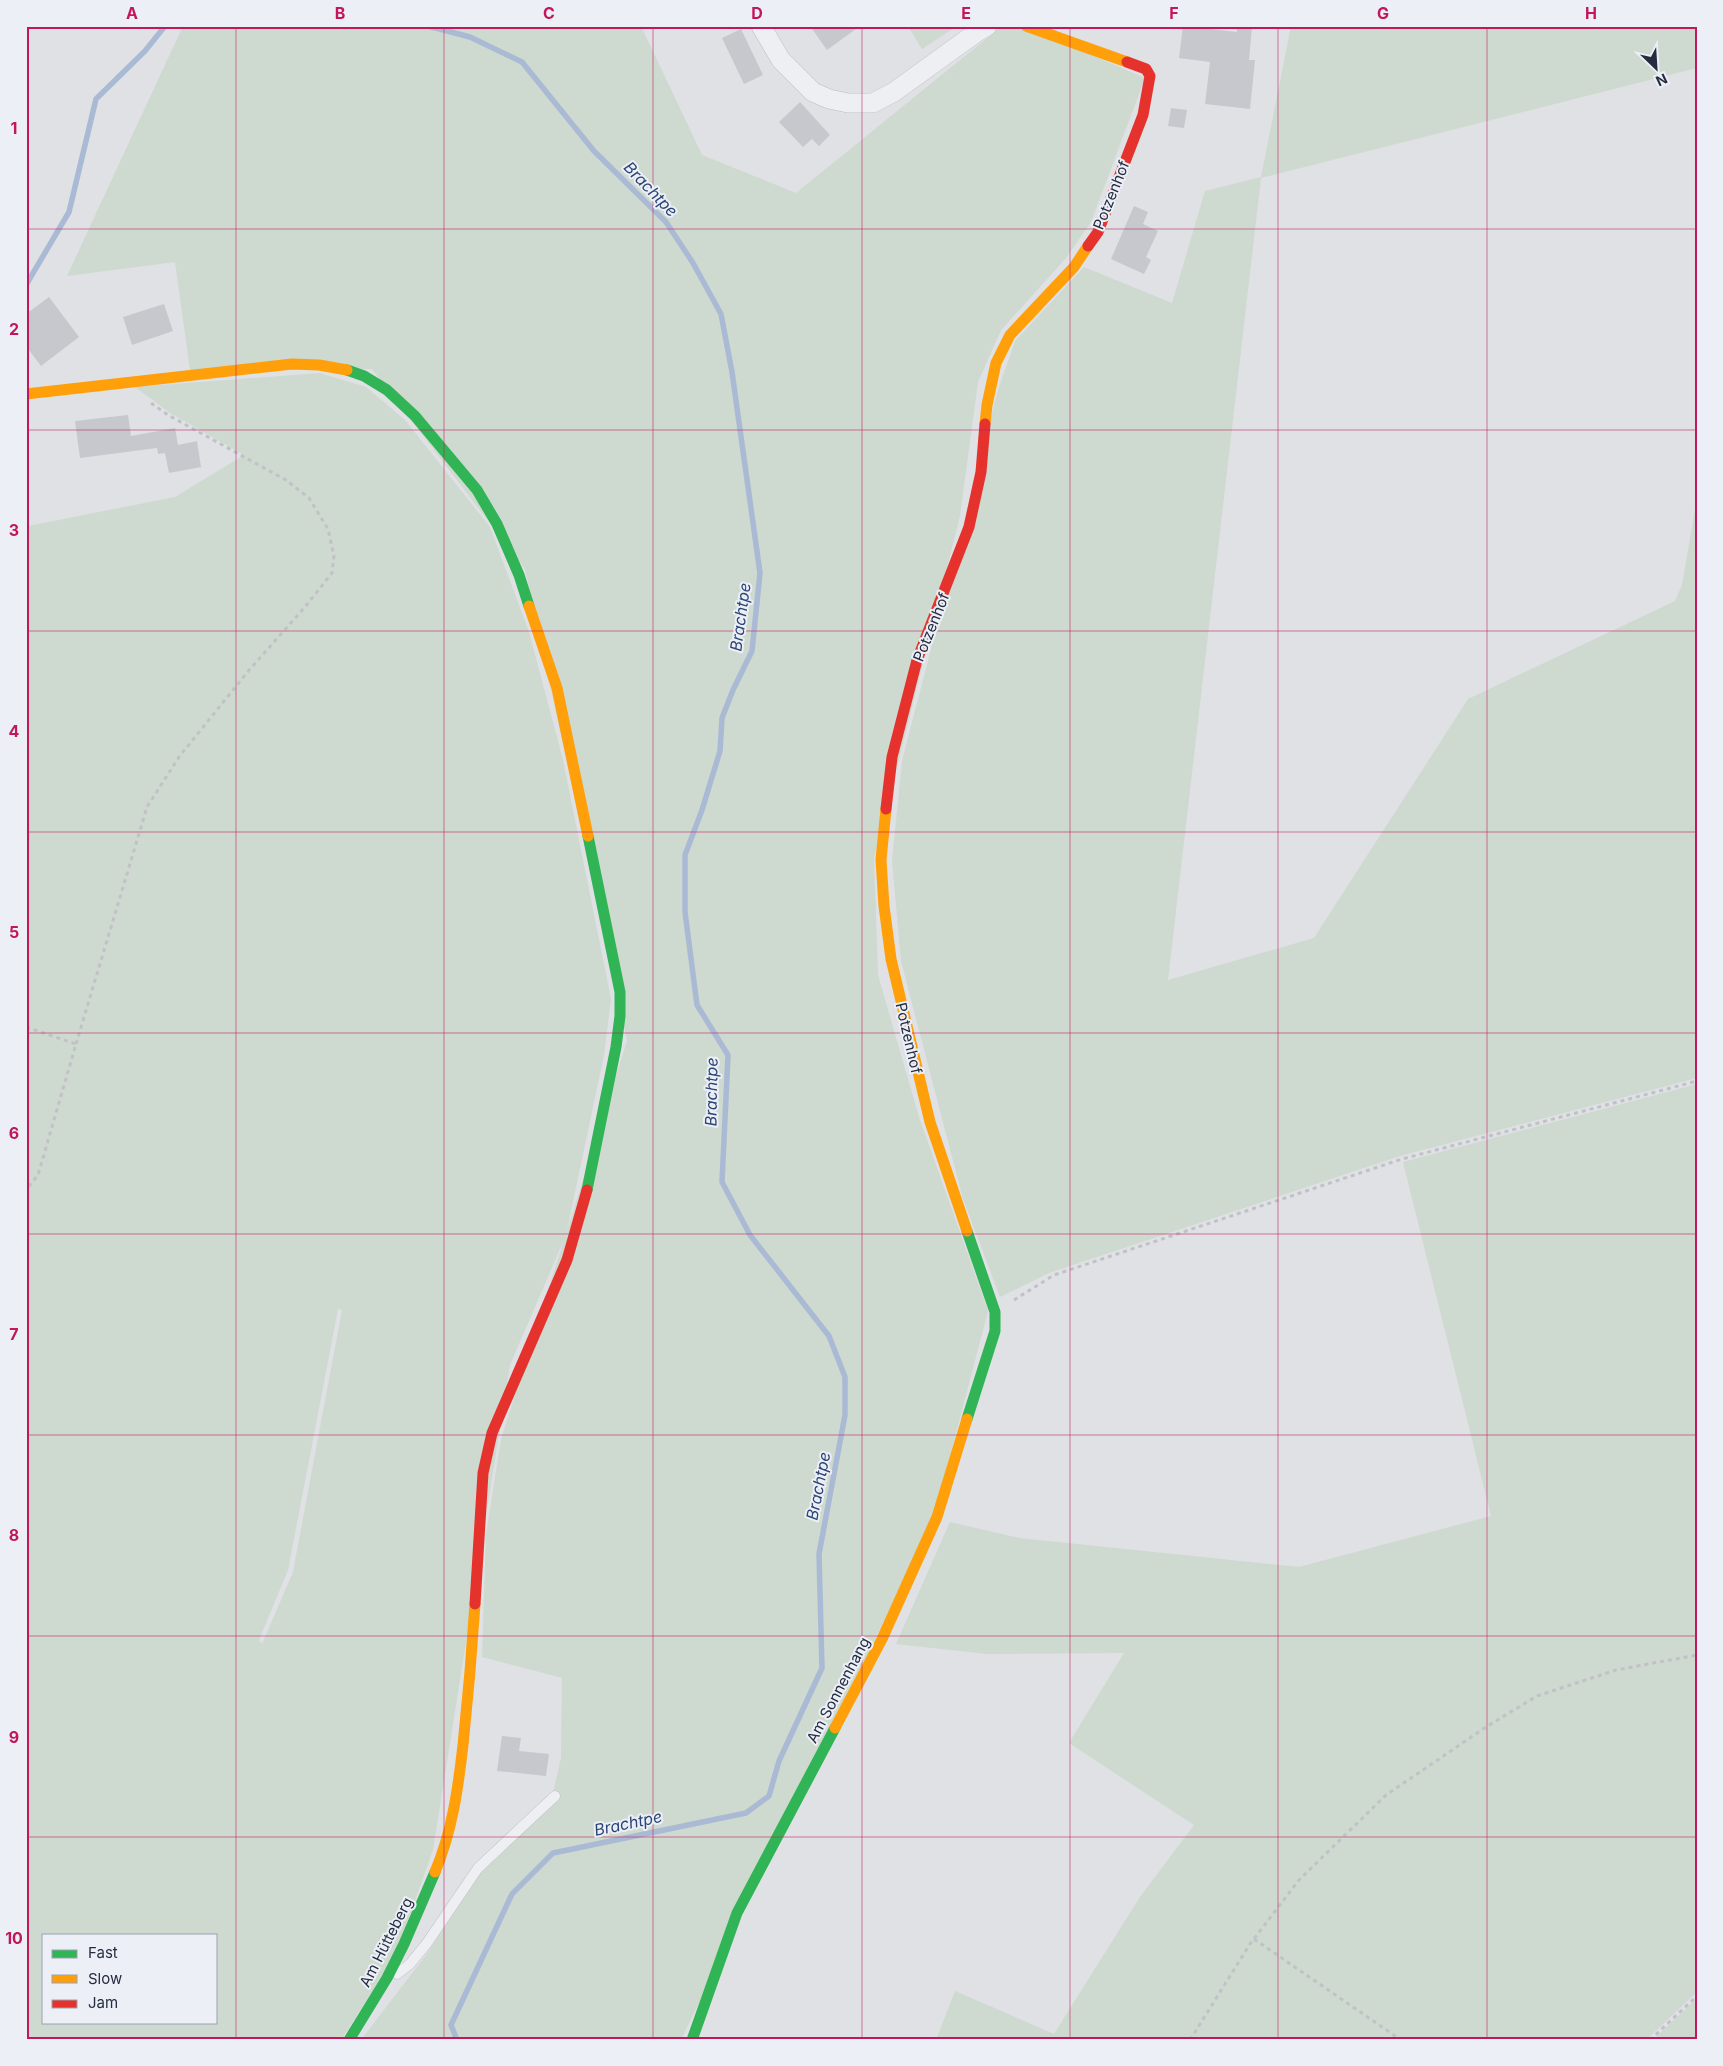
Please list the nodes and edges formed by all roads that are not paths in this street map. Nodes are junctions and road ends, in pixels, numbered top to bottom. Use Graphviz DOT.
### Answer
graph roads {
  1 [pos="761,26"];
  2 [pos="987,26"];
  3 [pos="1026,26"];
  4 [pos="26,394"];
  5 [pos="990,1346"];
  6 [pos="555,1796"];
  7 [pos="387,1978"];
  8 [pos="349,2040"];
  9 [pos="692,2040"];
  1 -- 2 [label="street"];
  3 -- 5 [label="street, Potzenhof"];
  4 -- 7 [label="street, Am Hütteberg"];
  5 -- 9 [label="street, Am Sonnenhang"];
  6 -- 7 [label="lane"];
  7 -- 8 [label="street, Am Hütteberg"];
}
